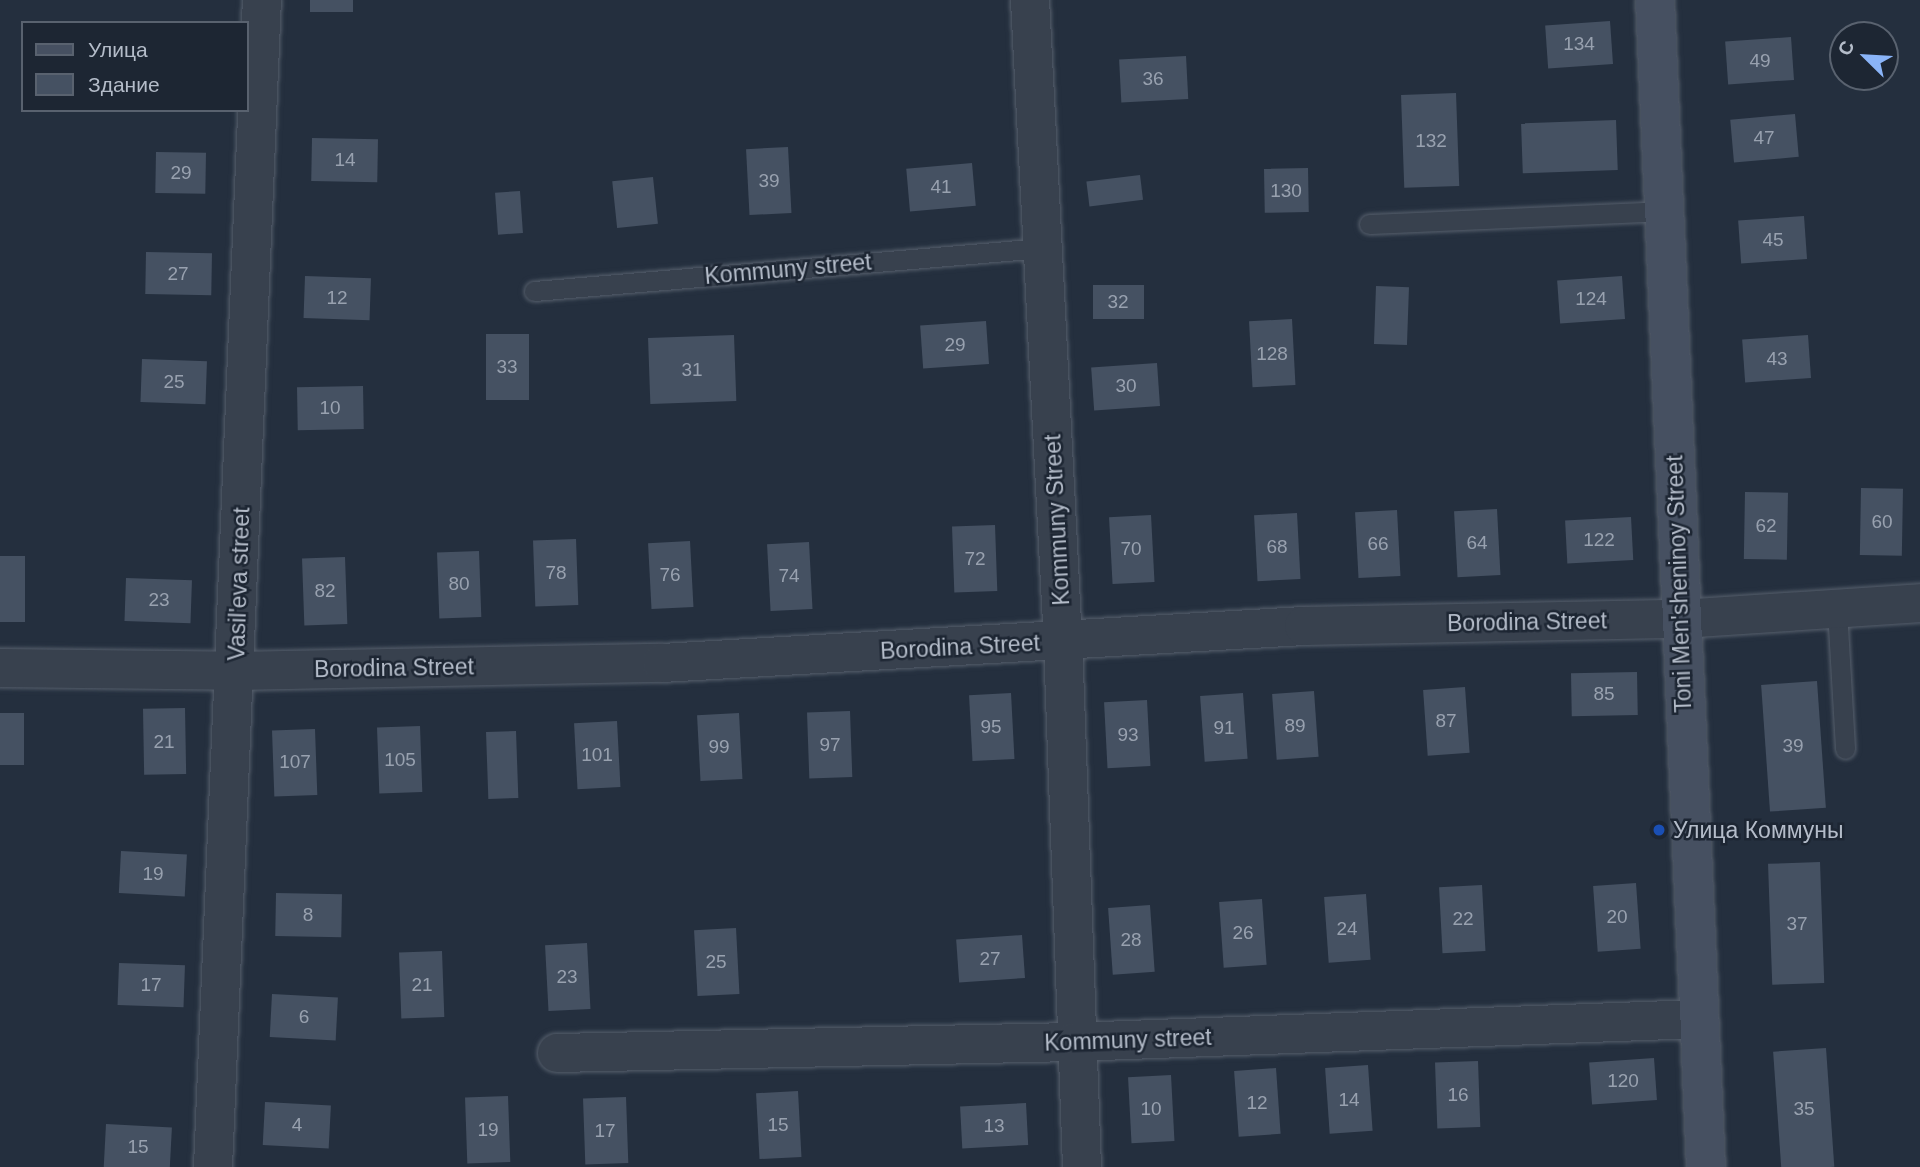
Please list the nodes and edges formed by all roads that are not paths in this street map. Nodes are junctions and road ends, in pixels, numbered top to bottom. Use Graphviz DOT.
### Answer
graph roads {
  1 [pos="262,0"];
  2 [pos="1030,0"];
  3 [pos="1655,0"];
  4 [pos="1663,211"];
  5 [pos="1369,224"];
  6 [pos="1042,247"];
  7 [pos="534,291"];
  8 [pos="1920,603"];
  9 [pos="1837,609"];
  10 [pos="1681,619"];
  11 [pos="1063,642"];
  12 [pos="0,668"];
  13 [pos="235,671"];
  14 [pos="1845,750"];
  15 [pos="1699,1019"];
  16 [pos="1074,1042"];
  17 [pos="557,1053"];
  18 [pos="213,1167"];
  19 [pos="1082,1167"];
  20 [pos="1706,1167"];
  1 -- 13 [label="street, Vasil'eva street"];
  2 -- 6 [label="street, Kommuny Street"];
  3 -- 4 [label="street, Toni Men'sheninoy Street"];
  4 -- 5 [label="lane"];
  4 -- 10 [label="street, Toni Men'sheninoy Street"];
  6 -- 7 [label="lane, Kommuny street"];
  6 -- 11 [label="street, Kommuny Street"];
  8 -- 9 [label="street, Borodina Street"];
  9 -- 10 [label="street, Borodina Street"];
  9 -- 14 [label="lane"];
  10 -- 11 [label="street, Borodina Street"];
  10 -- 15 [label="street, Toni Men'sheninoy Street"];
  11 -- 13 [label="street, Borodina Street"];
  11 -- 16 [label="street, Kommuny Street"];
  12 -- 13 [label="street, Borodina Street"];
  13 -- 18 [label="street, Vasil'eva street"];
  15 -- 16 [label="street, Kommuny street"];
  15 -- 20 [label="street, Toni Men'sheninoy Street"];
  16 -- 17 [label="street, Kommuny street"];
  16 -- 19 [label="street, Kommuny Street"];
}
